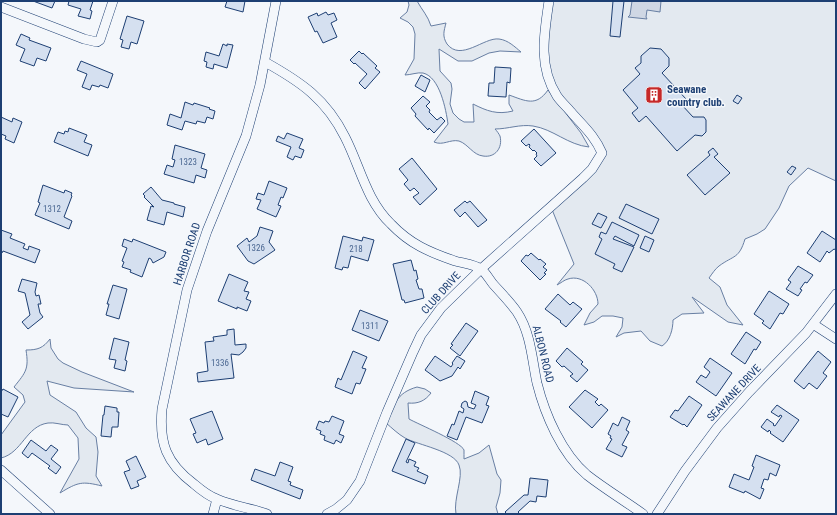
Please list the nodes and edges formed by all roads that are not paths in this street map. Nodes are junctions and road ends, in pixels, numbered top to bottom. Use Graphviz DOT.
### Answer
graph roads {
  1 [pos="113,1"];
  2 [pos="276,1"];
  3 [pos="548,1"];
  4 [pos="1,7"];
  5 [pos="265,62"];
  6 [pos="481,269"];
  7 [pos="836,294"];
  8 [pos="813,324"];
  9 [pos="836,339"];
  10 [pos="2,473"];
  11 [pos="217,499"];
  12 [pos="50,514"];
  13 [pos="213,514"];
  14 [pos="267,514"];
  15 [pos="327,514"];
  16 [pos="643,514"];
  17 [pos="657,514"];
  1 -- 4 [label="street"];
  2 -- 5 [label="street, HARBOR ROAD"];
  3 -- 6 [label="street, CLUB DRIVE"];
  5 -- 6 [label="street"];
  5 -- 11 [label="street, HARBOR ROAD"];
  6 -- 15 [label="street, CLUB DRIVE"];
  6 -- 16 [label="street, ALBON ROAD"];
  7 -- 8 [label="street, SEAWANE DRIVE"];
  8 -- 9 [label="street"];
  8 -- 17 [label="street, SEAWANE DRIVE"];
  10 -- 12 [label="street"];
  11 -- 13 [label="street"];
  11 -- 14 [label="street"];
}
